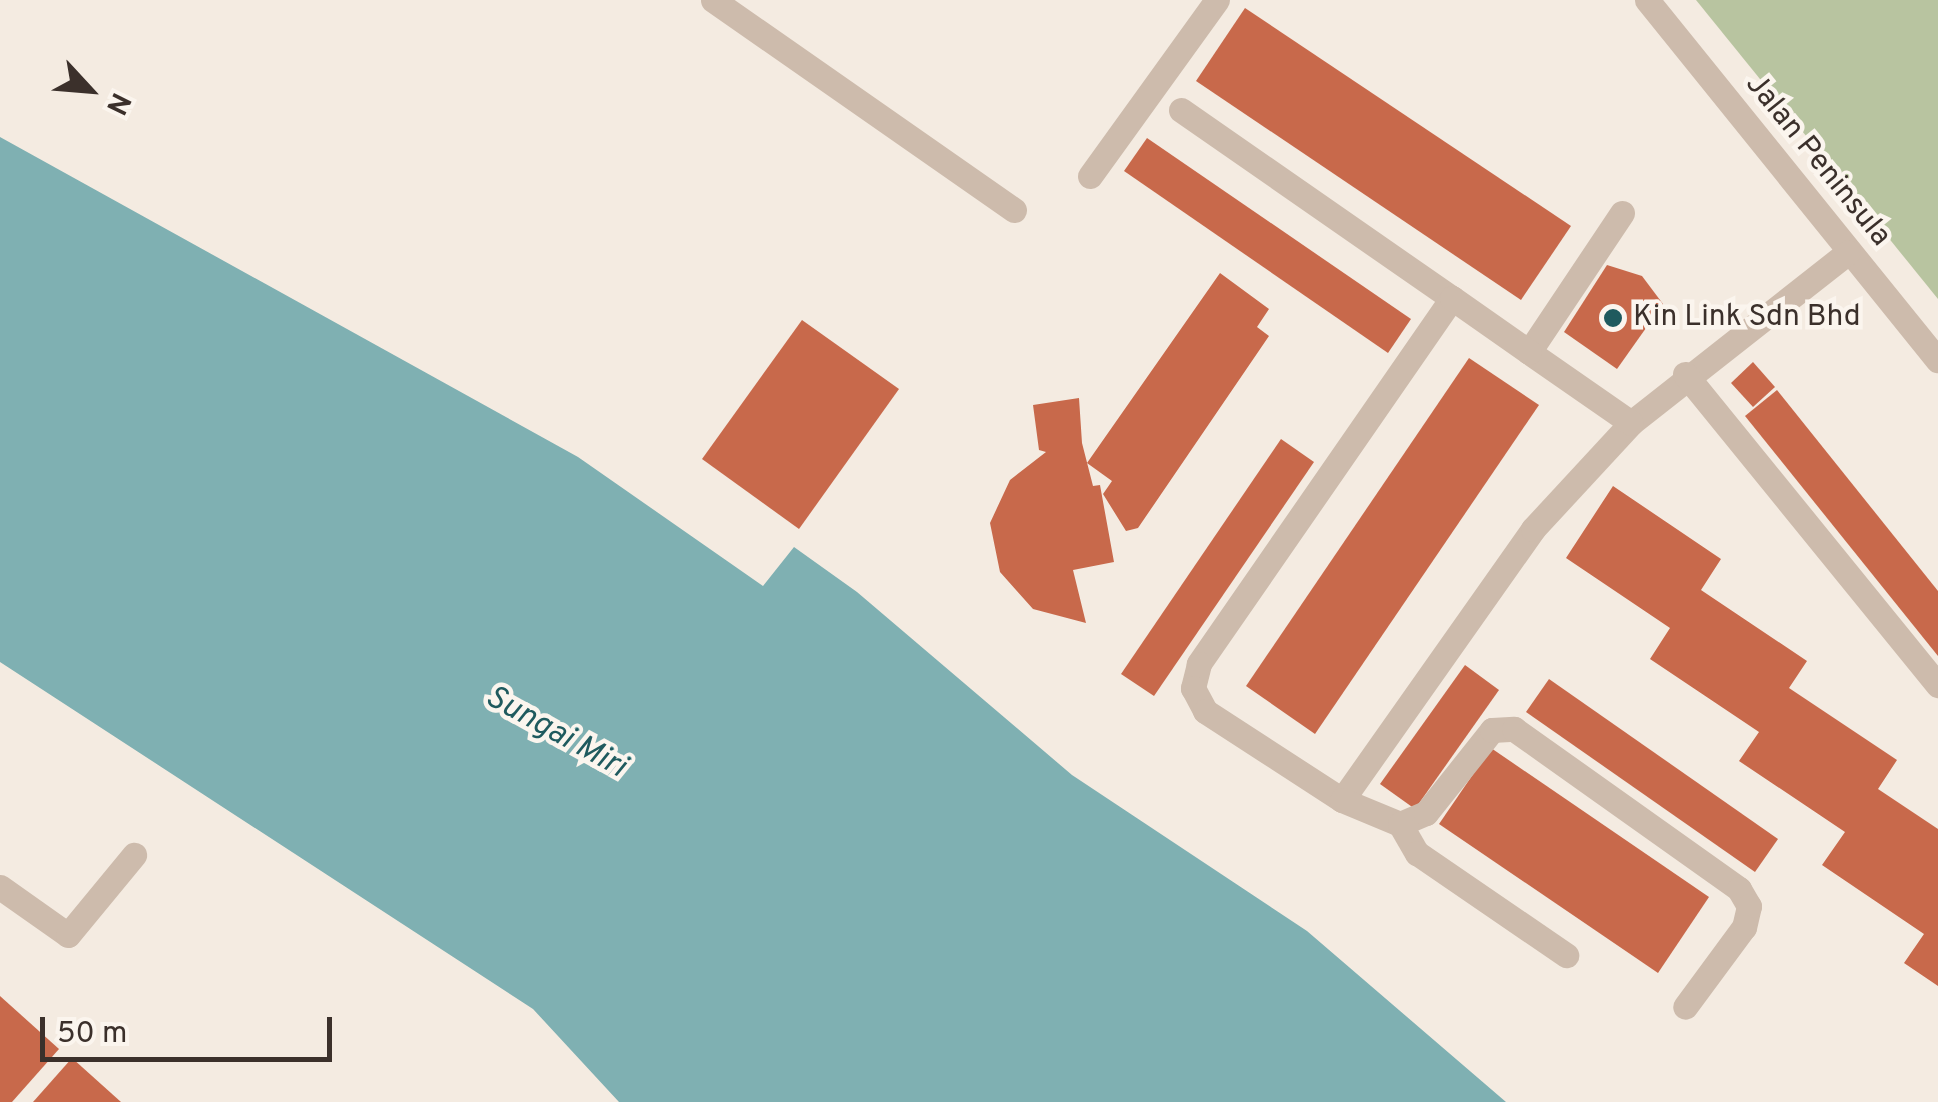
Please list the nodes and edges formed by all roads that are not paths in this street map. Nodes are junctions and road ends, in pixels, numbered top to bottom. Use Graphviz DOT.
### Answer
graph roads {
  1 [pos="713,0"];
  2 [pos="1217,0"];
  3 [pos="1647,0"];
  4 [pos="1181,110"];
  5 [pos="1090,176"];
  6 [pos="1014,210"];
  7 [pos="1622,213"];
  8 [pos="1848,252"];
  9 [pos="1452,298"];
  10 [pos="1529,352"];
  11 [pos="1938,360"];
  12 [pos="1685,374"];
  13 [pos="1630,423"];
  14 [pos="1938,685"];
  15 [pos="1342,800"];
  16 [pos="1400,824"];
  17 [pos="134,855"];
  18 [pos="0,888"];
  19 [pos="1566,955"];
  20 [pos="1686,1007"];
  1 -- 6 [label="street"];
  2 -- 5 [label="street"];
  3 -- 8 [label="street, Jalan Peninsula"];
  4 -- 9 [label="street"];
  7 -- 10 [label="street"];
  8 -- 11 [label="street, Jalan Peninsula"];
  8 -- 12 [label="street"];
  9 -- 10 [label="street"];
  9 -- 15 [label="street"];
  10 -- 13 [label="street"];
  12 -- 13 [label="street"];
  12 -- 14 [label="street"];
  13 -- 15 [label="street"];
  15 -- 16 [label="street"];
  16 -- 19 [label="street"];
  16 -- 20 [label="street"];
  17 -- 18 [label="street"];
}
